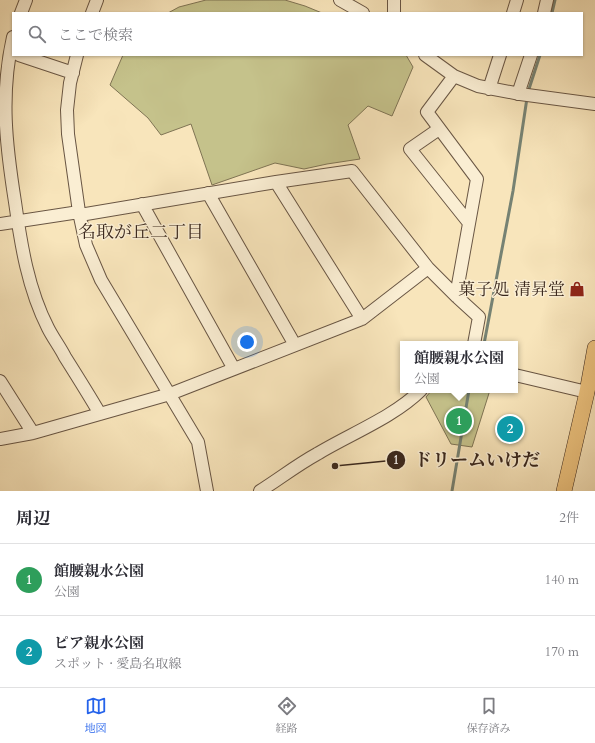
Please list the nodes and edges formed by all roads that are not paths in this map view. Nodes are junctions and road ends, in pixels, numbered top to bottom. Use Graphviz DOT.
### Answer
graph roads {
  1 [pos="26,0"];
  2 [pos="97,0"];
  3 [pos="340,0"];
  4 [pos="394,0"];
  5 [pos="517,0"];
  6 [pos="547,0"];
  7 [pos="21,12"];
  8 [pos="92,12"];
  9 [pos="361,12"];
  10 [pos="394,12"];
  11 [pos="513,12"];
  12 [pos="544,12"];
  13 [pos="12,42"];
  14 [pos="10,52"];
  15 [pos="22,56"];
  16 [pos="77,56"];
  17 [pos="426,56"];
  18 [pos="500,56"];
  19 [pos="531,56"];
  20 [pos="73,73"];
  21 [pos="454,76"];
  22 [pos="489,89"];
  23 [pos="519,94"];
  24 [pos="595,104"];
  25 [pos="439,129"];
  26 [pos="276,182"];
  27 [pos="208,194"];
  28 [pos="142,204"];
  29 [pos="79,214"];
  30 [pos="18,222"];
  31 [pos="469,223"];
  32 [pos="0,224"];
  33 [pos="428,268"];
  34 [pos="456,296"];
  35 [pos="362,319"];
  36 [pos="475,341"];
  37 [pos="295,345"];
  38 [pos="595,348"];
  39 [pos="234,369"];
  40 [pos="518,376"];
  41 [pos="0,381"];
  42 [pos="587,392"];
  43 [pos="418,393"];
  44 [pos="170,394"];
  45 [pos="100,414"];
  46 [pos="32,433"];
  47 [pos="0,439"];
  48 [pos="207,491"];
  49 [pos="260,491"];
  50 [pos="564,491"];
  1 -- 7 [label="street"];
  2 -- 8 [label="street"];
  3 -- 9 [label="street"];
  4 -- 10 [label="street"];
  5 -- 11 [label="street"];
  6 -- 12 [label="street"];
  13 -- 14 [label="street"];
  14 -- 30 [label="street"];
  15 -- 20 [label="street"];
  16 -- 20 [label="street"];
  17 -- 21 [label="street"];
  18 -- 22 [label="street"];
  19 -- 23 [label="street"];
  20 -- 29 [label="street"];
  21 -- 22 [label="street"];
  21 -- 25 [label="street"];
  22 -- 23 [label="street"];
  23 -- 24 [label="street"];
  25 -- 31 [label="street"];
  25 -- 31 [label="street"];
  26 -- 27 [label="street"];
  26 -- 33 [label="street"];
  26 -- 35 [label="street"];
  27 -- 28 [label="street"];
  27 -- 37 [label="street"];
  28 -- 29 [label="street"];
  28 -- 39 [label="street"];
  29 -- 30 [label="street"];
  29 -- 44 [label="street"];
  30 -- 32 [label="street"];
  30 -- 45 [label="street"];
  31 -- 34 [label="street"];
  33 -- 34 [label="street"];
  33 -- 35 [label="street"];
  34 -- 36 [label="street"];
  35 -- 37 [label="street"];
  37 -- 39 [label="street"];
  38 -- 42 [label="main road"];
  39 -- 44 [label="street"];
  40 -- 42 [label="street"];
  41 -- 46 [label="street"];
  42 -- 50 [label="main road"];
  43 -- 49 [label="street"];
  44 -- 45 [label="street"];
  44 -- 48 [label="street"];
  45 -- 46 [label="street"];
  46 -- 47 [label="street"];
}
